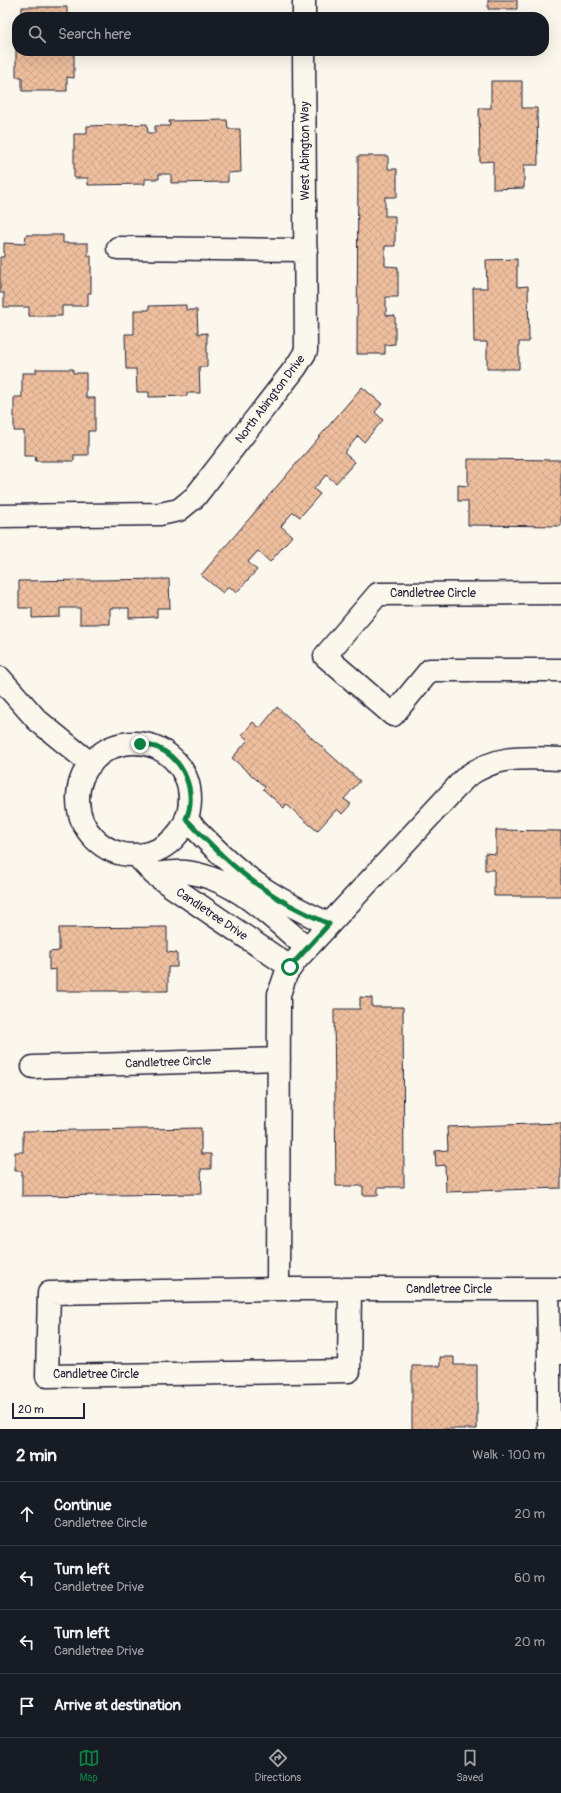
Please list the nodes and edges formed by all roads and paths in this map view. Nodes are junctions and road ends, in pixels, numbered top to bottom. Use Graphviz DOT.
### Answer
graph roads {
  1 [pos="304,0"];
  2 [pos="304,12"];
  3 [pos="304,56"];
  4 [pos="118,248"];
  5 [pos="306,250"];
  6 [pos="0,516"];
  7 [pos="561,593"];
  8 [pos="561,670"];
  9 [pos="0,678"];
  10 [pos="561,759"];
  11 [pos="91,764"];
  12 [pos="186,819"];
  13 [pos="137,856"];
  14 [pos="154,874"];
  15 [pos="329,924"];
  16 [pos="307,948"];
  17 [pos="290,967"];
  18 [pos="279,1059"];
  19 [pos="33,1067"];
  20 [pos="278,1289"];
  21 [pos="350,1289"];
  22 [pos="554,1289"];
  23 [pos="555,1353"];
  24 [pos="549,1429"];
  1 -- 2 [label="street"];
  3 -- 5 [label="street, West Abington Way"];
  4 -- 5 [label="street"];
  5 -- 6 [label="street, North Abington Drive"];
  7 -- 8 [label="street, Candletree Circle"];
  9 -- 11 [label="street"];
  10 -- 15 [label="street"];
  11 -- 12 [label="street"];
  11 -- 13 [label="street"];
  12 -- 13 [label="street"];
  12 -- 15 [label="street"];
  13 -- 14 [label="street, Candletree Drive"];
  14 -- 16 [label="street"];
  14 -- 17 [label="street, Candletree Drive"];
  15 -- 16 [label="street"];
  16 -- 17 [label="street"];
  17 -- 18 [label="street"];
  18 -- 19 [label="street, Candletree Circle"];
  18 -- 20 [label="street"];
  20 -- 21 [label="street, Candletree Circle"];
  20 -- 21 [label="street, Candletree Circle"];
  21 -- 22 [label="street, Candletree Circle"];
  22 -- 23 [label="street, Candletree Circle"];
  23 -- 24 [label="street, Candletree Circle"];
}
